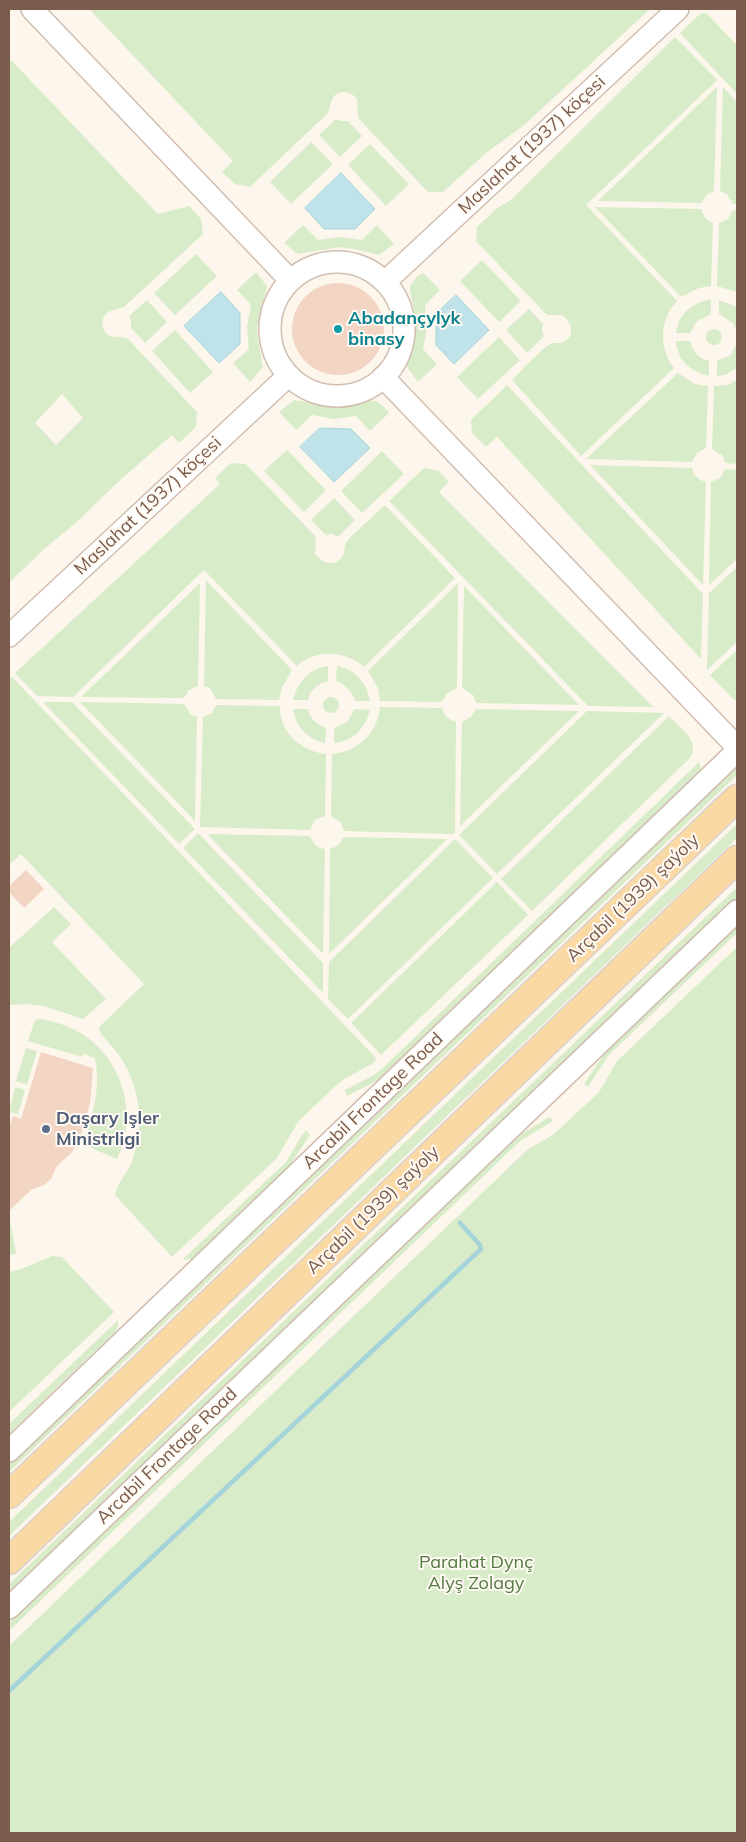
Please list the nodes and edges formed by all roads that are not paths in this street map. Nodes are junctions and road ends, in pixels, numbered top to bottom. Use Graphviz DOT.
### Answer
graph roads {
  1 [pos="32,9"];
  2 [pos="678,9"];
  3 [pos="290,280"];
  4 [pos="385,282"];
  5 [pos="288,376"];
  6 [pos="384,377"];
  7 [pos="9,636"];
  8 [pos="737,747"];
  9 [pos="737,751"];
  10 [pos="737,798"];
  11 [pos="737,859"];
  12 [pos="737,911"];
  13 [pos="9,1451"];
  14 [pos="9,1495"];
  15 [pos="9,1561"];
  16 [pos="9,1608"];
  1 -- 3 [label="street"];
  2 -- 4 [label="street, Maslahat (1937) köçesi"];
  3 -- 4 [label="street"];
  3 -- 5 [label="street"];
  4 -- 6 [label="street"];
  5 -- 6 [label="street"];
  5 -- 7 [label="street, Maslahat (1937) köçesi"];
  6 -- 8 [label="street"];
  9 -- 13 [label="street, Arcabil Frontage Road"];
  10 -- 14 [label="main road, Arçabil (1939) şaýoly"];
  11 -- 15 [label="main road, Arçabil (1939) şaýoly"];
  12 -- 16 [label="street, Arcabil Frontage Road"];
}
